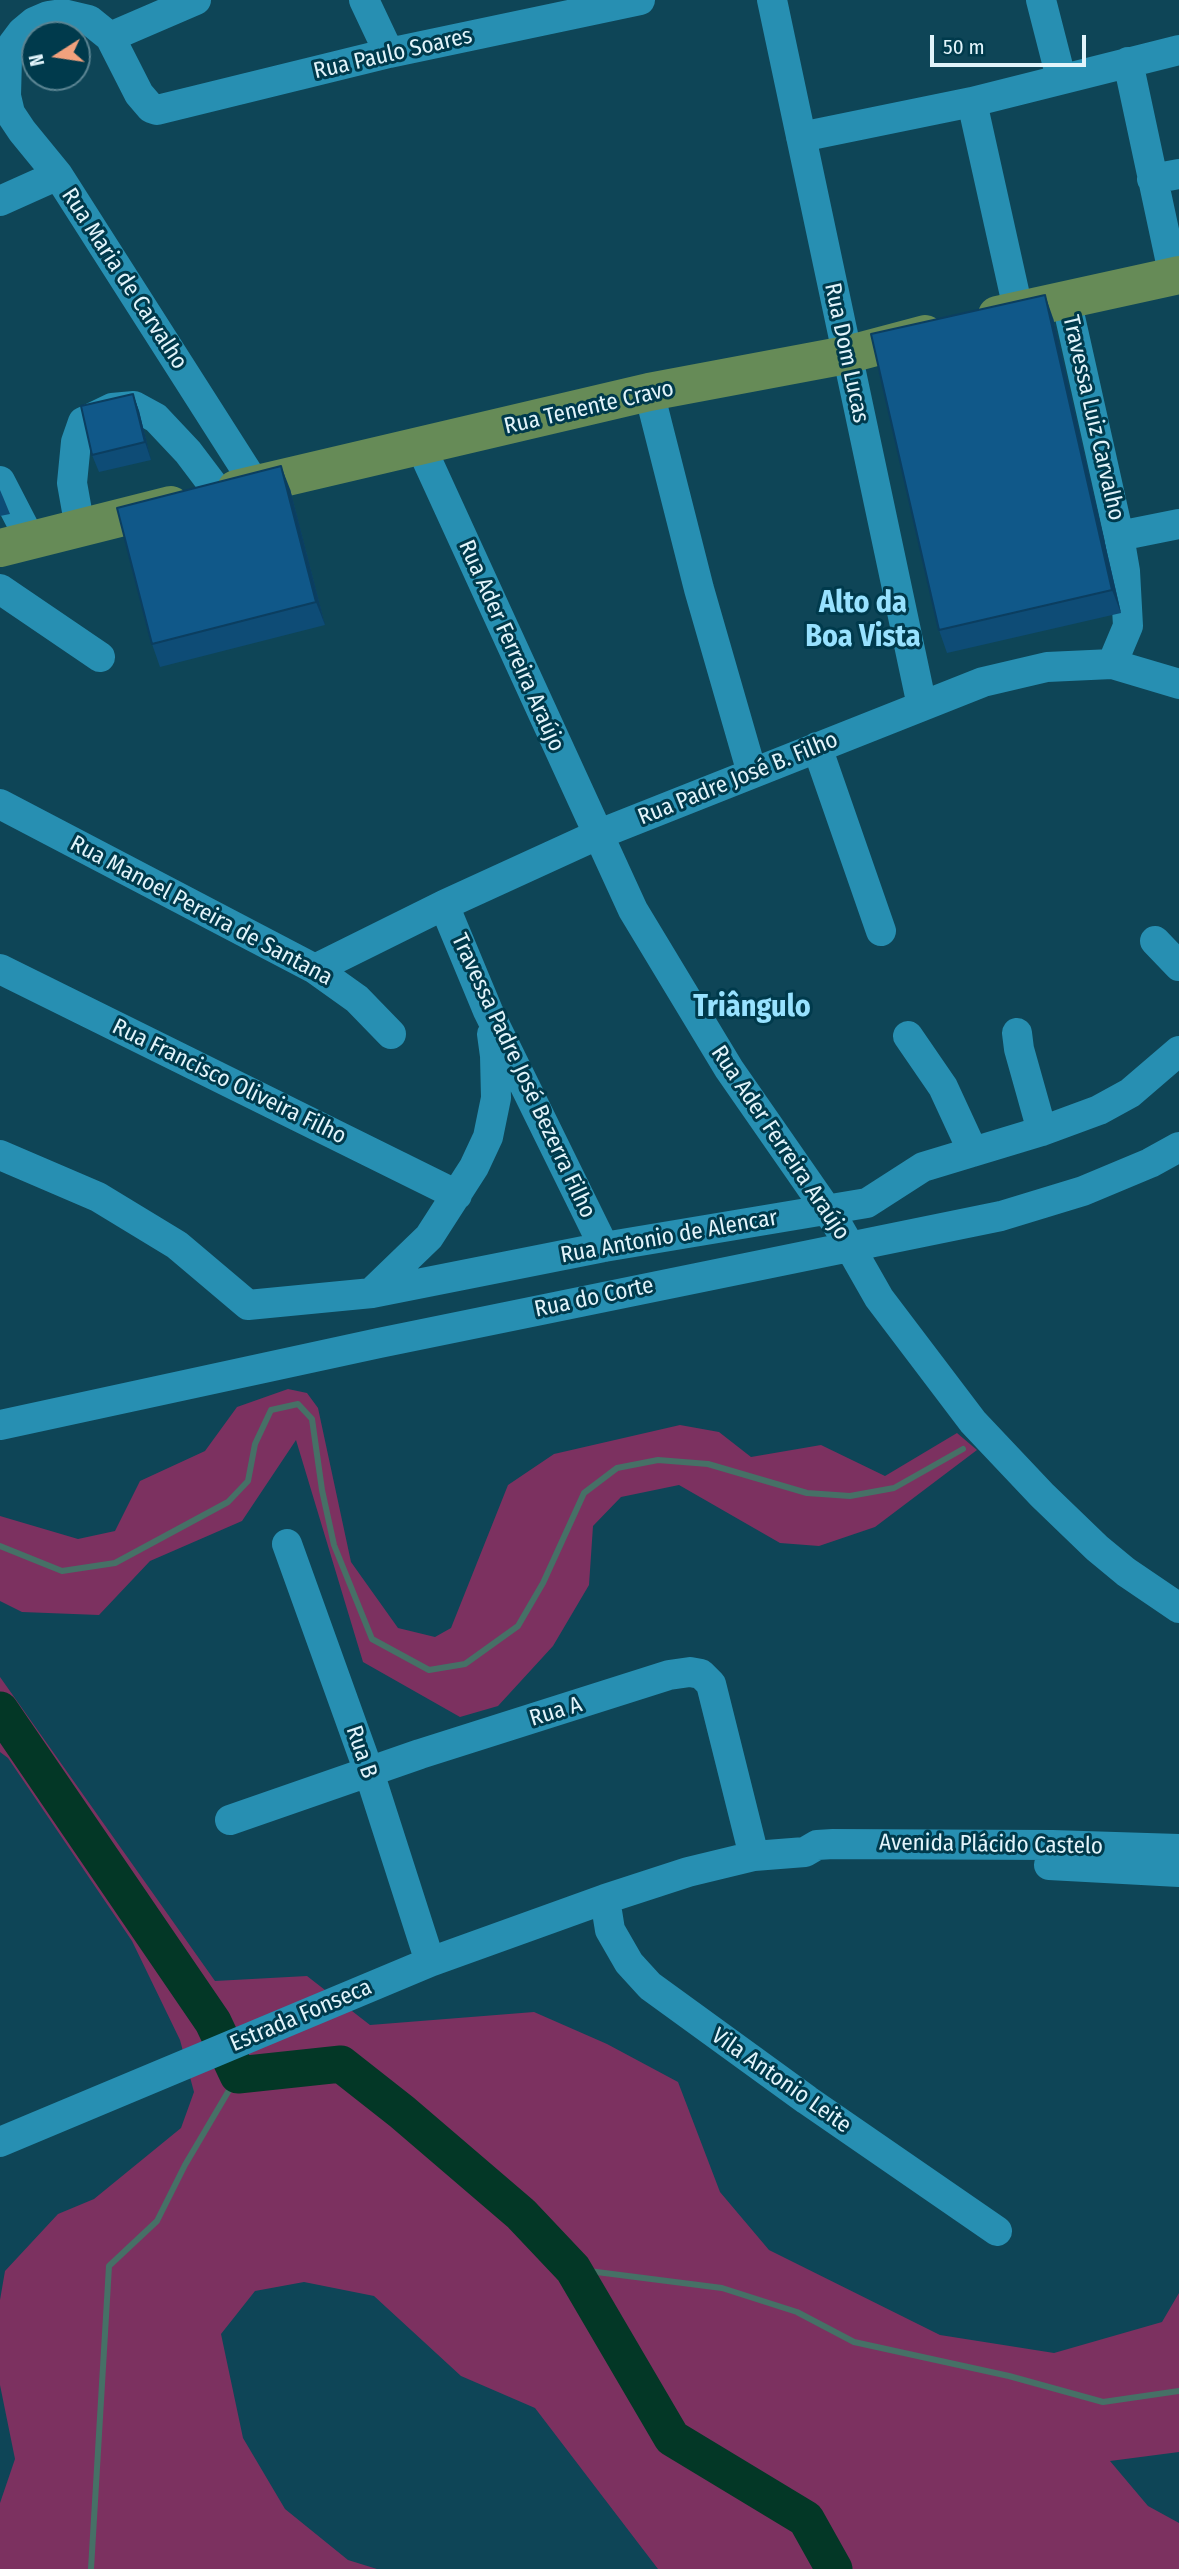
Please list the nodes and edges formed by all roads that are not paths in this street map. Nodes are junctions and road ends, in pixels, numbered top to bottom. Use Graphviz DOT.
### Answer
graph roads {
  1 [pos="196,0"];
  2 [pos="364,0"];
  3 [pos="640,0"];
  4 [pos="772,0"];
  5 [pos="1041,0"];
  6 [pos="60,7"];
  7 [pos="110,37"];
  8 [pos="1179,50"];
  9 [pos="389,53"];
  10 [pos="1128,62"];
  11 [pos="3,74"];
  12 [pos="1061,78"];
  13 [pos="972,102"];
  14 [pos="801,137"];
  15 [pos="58,175"];
  16 [pos="1166,177"];
  17 [pos="0,201"];
  18 [pos="1177,276"];
  19 [pos="1066,299"];
  20 [pos="1018,309"];
  21 [pos="846,355"];
  22 [pos="649,392"];
  23 [pos="421,447"];
  24 [pos="0,481"];
  25 [pos="237,489"];
  26 [pos="1179,524"];
  27 [pos="80,528"];
  28 [pos="1119,536"];
  29 [pos="15,545"];
  30 [pos="0,589"];
  31 [pos="100,657"];
  32 [pos="1112,664"];
  33 [pos="1179,684"];
  34 [pos="922,706"];
  35 [pos="817,747"];
  36 [pos="752,773"];
  37 [pos="0,804"];
  38 [pos="597,835"];
  39 [pos="444,905"];
  40 [pos="881,931"];
  41 [pos="1155,941"];
  42 [pos="1179,965"];
  43 [pos="0,969"];
  44 [pos="316,969"];
  45 [pos="488,1010"];
  46 [pos="1017,1033"];
  47 [pos="391,1034"];
  48 [pos="908,1036"];
  49 [pos="1179,1051"];
  50 [pos="1042,1131"];
  51 [pos="1179,1147"];
  52 [pos="973,1152"];
  53 [pos="0,1154"];
  54 [pos="457,1195"];
  55 [pos="827,1210"];
  56 [pos="849,1245"];
  57 [pos="604,1247"];
  58 [pos="372,1293"];
  59 [pos="0,1425"];
  60 [pos="287,1544"];
  61 [pos="1179,1608"];
  62 [pos="369,1772"];
  63 [pos="230,1820"];
  64 [pos="1179,1849"];
  65 [pos="754,1857"];
  66 [pos="1127,1858"];
  67 [pos="1179,1871"];
  68 [pos="605,1899"];
  69 [pos="430,1962"];
  70 [pos="0,2142"];
  71 [pos="998,2231"];
  1 -- 7 [label="street"];
  2 -- 9 [label="street"];
  3 -- 9 [label="street, Rua Paulo Soares"];
  4 -- 14 [label="street, Rua Dom Lucas"];
  5 -- 12 [label="street"];
  6 -- 7 [label="street"];
  6 -- 11 [label="street"];
  7 -- 9 [label="street, Rua Paulo Soares"];
  8 -- 10 [label="street"];
  10 -- 12 [label="street"];
  10 -- 16 [label="street"];
  11 -- 15 [label="street, Rua Maria de Carvalho"];
  12 -- 13 [label="street"];
  13 -- 14 [label="street"];
  13 -- 20 [label="street"];
  14 -- 21 [label="street, Rua Dom Lucas"];
  15 -- 17 [label="street"];
  15 -- 25 [label="street, Rua Maria de Carvalho"];
  16 -- 18 [label="street"];
  18 -- 19 [label="main road, Rua Tenente Cravo"];
  19 -- 20 [label="main road, Rua Tenente Cravo"];
  19 -- 28 [label="street, Travessa Luiz Carvalho"];
  20 -- 21 [label="main road, Rua Tenente Cravo"];
  21 -- 22 [label="main road, Rua Tenente Cravo"];
  21 -- 34 [label="street, Rua Dom Lucas"];
  22 -- 23 [label="main road, Rua Tenente Cravo"];
  22 -- 36 [label="street"];
  23 -- 25 [label="main road, Rua Tenente Cravo"];
  23 -- 38 [label="street, Rua Ader Ferreira Araújo"];
  24 -- 29 [label="street"];
  25 -- 27 [label="main road, Rua Tenente Cravo"];
  25 -- 27 [label="street"];
  26 -- 28 [label="street, Travessa Luiz Carvalho"];
  27 -- 29 [label="main road, Rua Tenente Cravo"];
  28 -- 32 [label="street, Travessa Luiz Carvalho"];
  30 -- 31 [label="street"];
  32 -- 33 [label="street, Rua Padre José B. Filho"];
  32 -- 34 [label="street, Rua Padre José B. Filho"];
  34 -- 35 [label="street, Rua Padre José B. Filho"];
  35 -- 36 [label="street, Rua Padre José B. Filho"];
  35 -- 40 [label="street"];
  36 -- 38 [label="street, Rua Padre José B. Filho"];
  37 -- 44 [label="street, Rua Manoel Pereira de Santana"];
  38 -- 39 [label="street, Rua Padre José B. Filho"];
  38 -- 55 [label="street, Rua Ader Ferreira Araújo"];
  39 -- 44 [label="street, Rua Padre José B. Filho"];
  39 -- 45 [label="street, Travessa Padre José Bezerra Filho"];
  41 -- 42 [label="street"];
  43 -- 54 [label="street, Rua Francisco Oliveira Filho"];
  44 -- 47 [label="street, Rua Manoel Pereira de Santana"];
  45 -- 54 [label="street"];
  45 -- 57 [label="street, Travessa Padre José Bezerra Filho"];
  46 -- 50 [label="street"];
  48 -- 52 [label="street"];
  49 -- 50 [label="street, Rua Antonio de Alencar"];
  50 -- 52 [label="street, Rua Antonio de Alencar"];
  51 -- 56 [label="street, Rua do Corte"];
  52 -- 55 [label="street, Rua Antonio de Alencar"];
  53 -- 58 [label="street, Rua Antonio de Alencar"];
  54 -- 58 [label="street"];
  55 -- 56 [label="street, Rua Ader Ferreira Araújo"];
  55 -- 57 [label="street, Rua Antonio de Alencar"];
  56 -- 59 [label="street, Rua do Corte"];
  56 -- 61 [label="street, Rua Ader Ferreira Araújo"];
  57 -- 58 [label="street, Rua Antonio de Alencar"];
  60 -- 62 [label="street, Rua B"];
  62 -- 63 [label="street, Rua A"];
  62 -- 65 [label="street, Rua A"];
  62 -- 69 [label="street, Rua B"];
  64 -- 66 [label="street, Avenida Plácido Castelo"];
  65 -- 66 [label="street, Avenida Plácido Castelo"];
  65 -- 68 [label="street, Avenida Plácido Castelo"];
  66 -- 67 [label="street, Avenida Plácido Castelo"];
  68 -- 69 [label="street, Estrada Fonseca"];
  68 -- 71 [label="street, Vila Antonio Leite"];
  69 -- 70 [label="street, Estrada Fonseca"];
}
